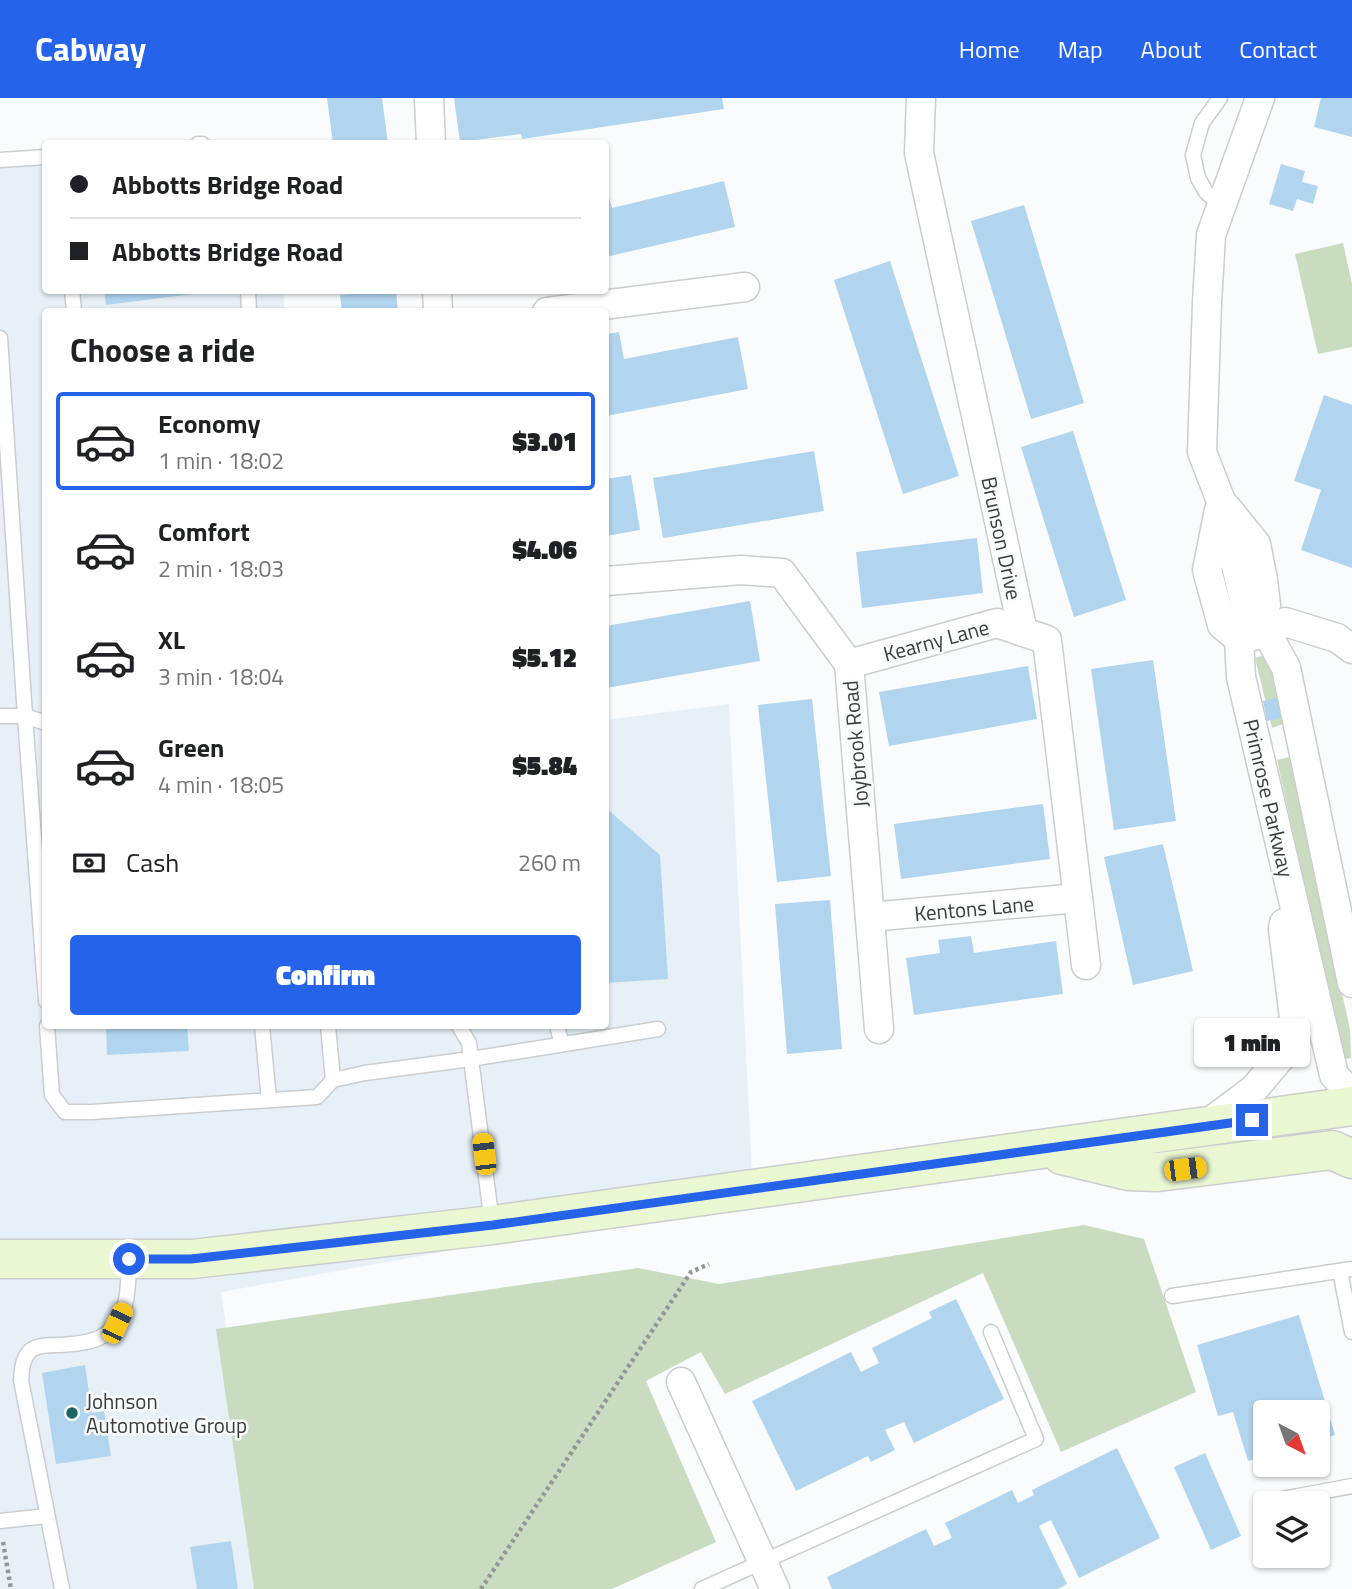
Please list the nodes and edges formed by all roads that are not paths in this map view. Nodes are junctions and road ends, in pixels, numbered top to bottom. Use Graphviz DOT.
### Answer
graph roads {
  1 [pos="429,98"];
  2 [pos="920,98"];
  3 [pos="1220,98"];
  4 [pos="1260,98"];
  5 [pos="430,140"];
  6 [pos="42,157"];
  7 [pos="0,160"];
  8 [pos="1222,206"];
  9 [pos="745,287"];
  10 [pos="580,308"];
  11 [pos="0,338"];
  12 [pos="1221,501"];
  13 [pos="609,582"];
  14 [pos="1263,625"];
  15 [pos="1023,632"];
  16 [pos="1238,639"];
  17 [pos="1352,649"];
  18 [pos="849,664"];
  19 [pos="0,716"];
  20 [pos="24,716"];
  21 [pos="42,722"];
  22 [pos="1300,736"];
  23 [pos="1257,746"];
  24 [pos="1289,886"];
  25 [pos="1078,898"];
  26 [pos="870,917"];
  27 [pos="42,927"];
  28 [pos="1086,965"];
  29 [pos="1351,976"];
  30 [pos="47,1029"];
  31 [pos="262,1029"];
  32 [pos="328,1029"];
  33 [pos="461,1029"];
  34 [pos="558,1029"];
  35 [pos="658,1029"];
  36 [pos="880,1029"];
  37 [pos="562,1044"];
  38 [pos="471,1059"];
  39 [pos="333,1080"];
  40 [pos="1352,1095"];
  41 [pos="269,1100"];
  42 [pos="1352,1106"];
  43 [pos="1202,1128"];
  44 [pos="1040,1150"];
  45 [pos="1352,1159"];
  46 [pos="493,1225"];
  47 [pos="0,1259"];
  48 [pos="129,1259"];
  49 [pos="1346,1270"];
  50 [pos="1172,1296"];
  51 [pos="991,1332"];
  52 [pos="1352,1332"];
  53 [pos="681,1382"];
  54 [pos="1352,1486"];
  55 [pos="1325,1491"];
  56 [pos="47,1516"];
  57 [pos="1,1528"];
  58 [pos="763,1563"];
  59 [pos="62,1589"];
  60 [pos="702,1589"];
  61 [pos="775,1589"];
  1 -- 5 [label="street"];
  2 -- 15 [label="street, Brunson Drive"];
  3 -- 8 [label="lane"];
  4 -- 8 [label="street"];
  6 -- 7 [label="lane"];
  8 -- 12 [label="street"];
  9 -- 10 [label="street"];
  11 -- 20 [label="lane"];
  12 -- 14 [label="street"];
  12 -- 16 [label="street"];
  13 -- 18 [label="street, Joybrook Road"];
  14 -- 16 [label="street"];
  14 -- 17 [label="street"];
  14 -- 22 [label="street, Primrose Parkway"];
  15 -- 18 [label="street, Kearny Lane"];
  15 -- 25 [label="street"];
  16 -- 23 [label="street, Primrose Parkway"];
  18 -- 26 [label="street, Joybrook Road"];
  19 -- 20 [label="lane"];
  20 -- 21 [label="lane"];
  20 -- 27 [label="lane"];
  22 -- 23 [label="street"];
  22 -- 29 [label="street, Primrose Parkway"];
  23 -- 24 [label="street, Primrose Parkway"];
  24 -- 40 [label="street, Primrose Parkway"];
  24 -- 43 [label="street"];
  25 -- 26 [label="street, Kentons Lane"];
  25 -- 28 [label="street"];
  26 -- 36 [label="street, Joybrook Road"];
  30 -- 41 [label="lane"];
  31 -- 41 [label="lane"];
  32 -- 39 [label="lane"];
  33 -- 38 [label="lane"];
  34 -- 37 [label="lane"];
  35 -- 37 [label="lane"];
  37 -- 38 [label="lane"];
  38 -- 39 [label="lane"];
  38 -- 46 [label="lane"];
  39 -- 41 [label="lane"];
  42 -- 43 [label="main road"];
  43 -- 44 [label="main road"];
  44 -- 45 [label="main road"];
  44 -- 46 [label="main road"];
  46 -- 48 [label="main road"];
  47 -- 48 [label="main road"];
  48 -- 56 [label="lane"];
  49 -- 50 [label="lane"];
  49 -- 52 [label="lane"];
  51 -- 58 [label="lane"];
  53 -- 58 [label="street"];
  54 -- 55 [label="lane"];
  56 -- 57 [label="lane"];
  56 -- 59 [label="lane"];
  58 -- 60 [label="lane"];
  58 -- 61 [label="street"];
}
